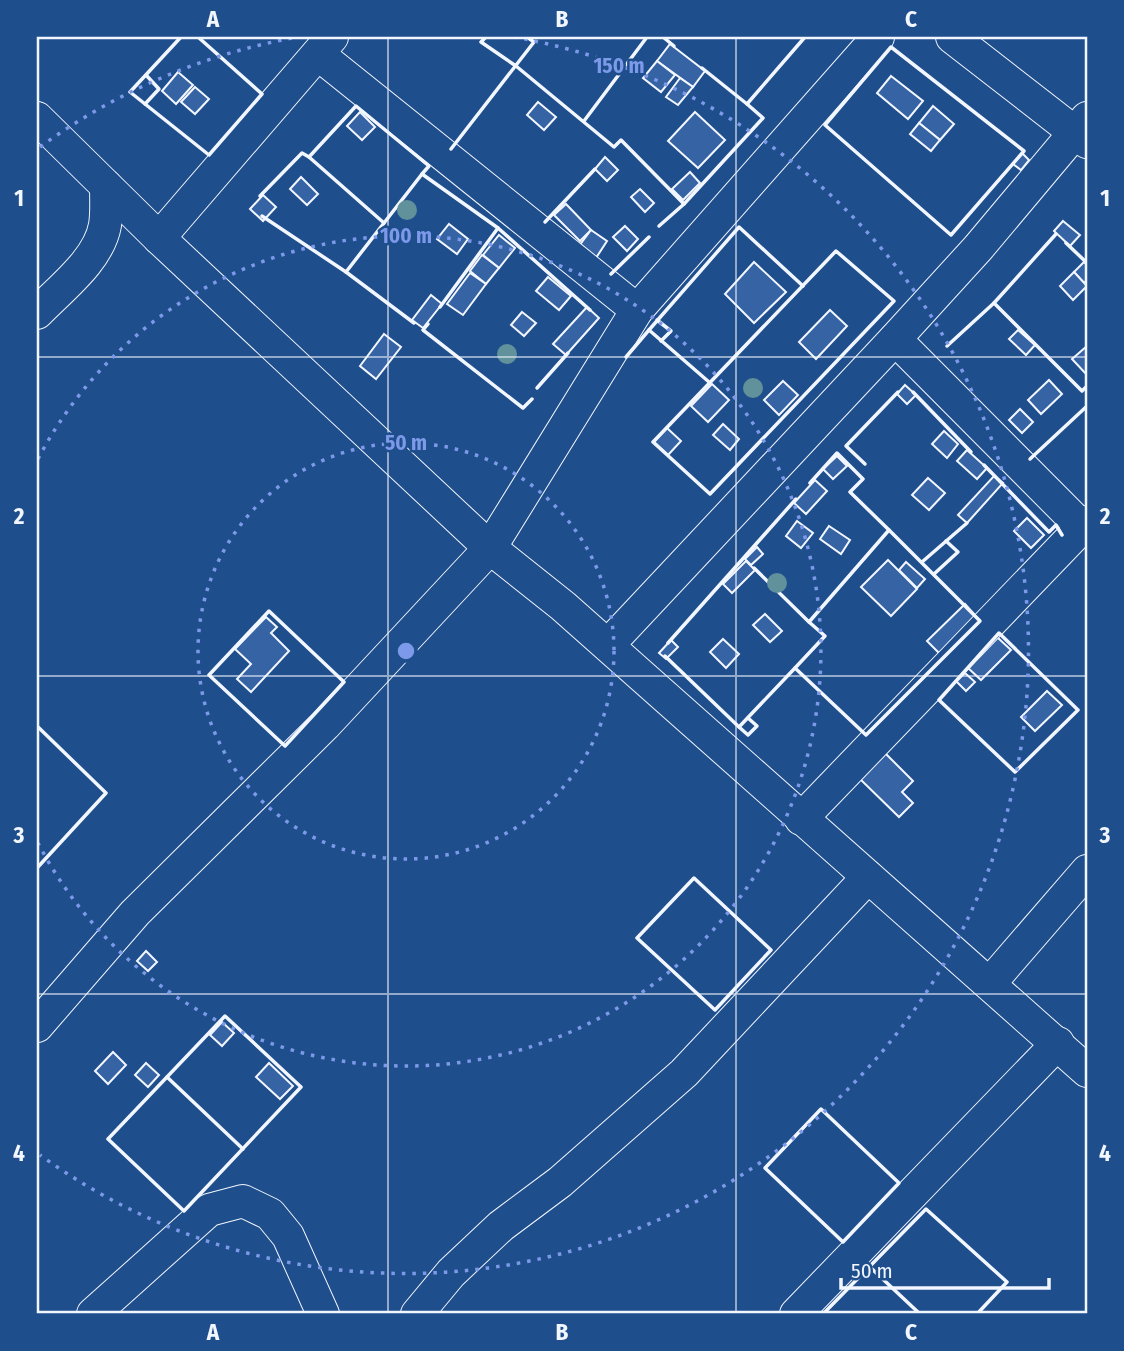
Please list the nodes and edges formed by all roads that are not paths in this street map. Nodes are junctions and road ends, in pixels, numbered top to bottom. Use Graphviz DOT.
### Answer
graph roads {
  1 [pos="878,37"];
  2 [pos="952,37"];
  3 [pos="325,45"];
  4 [pos="37,118"];
  5 [pos="1083,131"];
  6 [pos="106,186"];
  7 [pos="159,238"];
  8 [pos="637,310"];
  9 [pos="37,313"];
  10 [pos="895,339"];
  11 [pos="1085,525"];
  12 [pos="490,548"];
  13 [pos="608,645"];
  14 [pos="801,819"];
  15 [pos="1087,871"];
  16 [pos="868,877"];
  17 [pos="991,982"];
  18 [pos="37,1026"];
  19 [pos="1058,1043"];
  20 [pos="1087,1071"];
  21 [pos="93,1314"];
  22 [pos="323,1314"];
  23 [pos="417,1314"];
  24 [pos="796,1314"];
  1 -- 8 [label="street"];
  2 -- 5 [label="street"];
  3 -- 7 [label="street"];
  3 -- 8 [label="street"];
  4 -- 6 [label="street"];
  5 -- 10 [label="street"];
  6 -- 7 [label="street"];
  6 -- 9 [label="street"];
  7 -- 12 [label="street"];
  8 -- 12 [label="street"];
  10 -- 11 [label="street"];
  10 -- 13 [label="street"];
  11 -- 14 [label="street"];
  12 -- 13 [label="street"];
  12 -- 18 [label="street"];
  13 -- 14 [label="street"];
  14 -- 16 [label="street"];
  15 -- 17 [label="street"];
  16 -- 17 [label="street"];
  16 -- 23 [label="street"];
  17 -- 19 [label="street"];
  19 -- 20 [label="street"];
  19 -- 24 [label="street"];
  21 -- 22 [label="street"];
}
